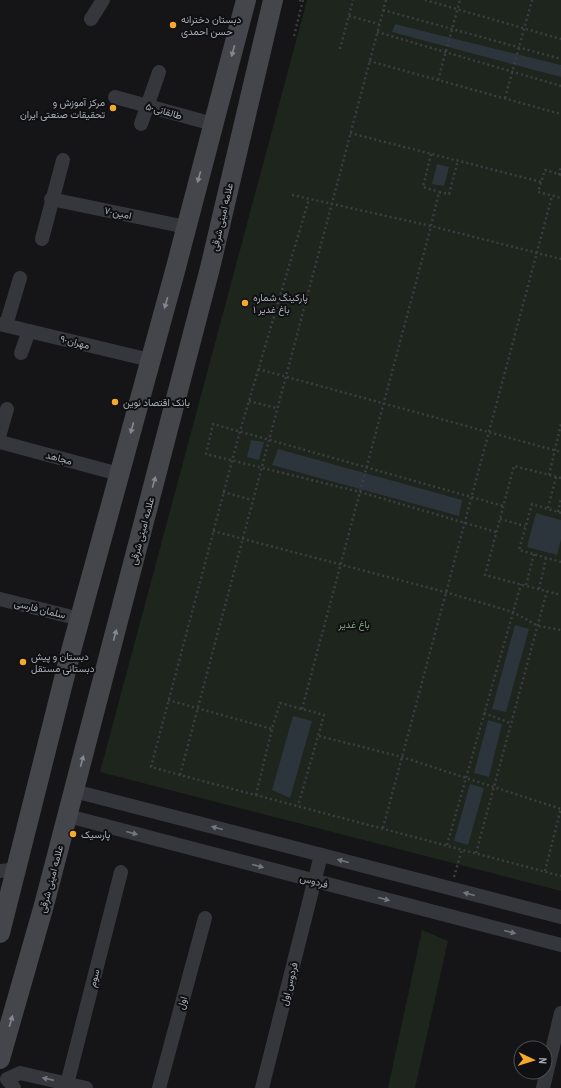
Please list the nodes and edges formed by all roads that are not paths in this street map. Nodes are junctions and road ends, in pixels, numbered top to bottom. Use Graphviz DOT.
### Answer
graph roads {
  1 [pos="103,0"];
  2 [pos="246,0"];
  3 [pos="273,0"];
  4 [pos="91,19"];
  5 [pos="159,72"];
  6 [pos="114,97"];
  7 [pos="147,106"];
  8 [pos="141,124"];
  9 [pos="213,124"];
  10 [pos="63,160"];
  11 [pos="51,199"];
  12 [pos="186,227"];
  13 [pos="42,239"];
  14 [pos="175,271"];
  15 [pos="20,278"];
  16 [pos="207,280"];
  17 [pos="3,324"];
  18 [pos="29,331"];
  19 [pos="21,353"];
  20 [pos="150,360"];
  21 [pos="7,409"];
  22 [pos="0,433"];
  23 [pos="0,442"];
  24 [pos="119,474"];
  25 [pos="0,599"];
  26 [pos="80,619"];
  27 [pos="74,791"];
  28 [pos="68,816"];
  29 [pos="321,855"];
  30 [pos="8,870"];
  31 [pos="121,872"];
  32 [pos="315,881"];
  33 [pos="561,917"];
  34 [pos="205,918"];
  35 [pos="0,933"];
  36 [pos="561,945"];
  37 [pos="561,1013"];
  38 [pos="0,1059"];
  39 [pos="66,1086"];
  40 [pos="14,1088"];
  41 [pos="86,1088"];
  42 [pos="159,1088"];
  43 [pos="262,1088"];
  44 [pos="543,1088"];
  1 -- 4 [label="street"];
  2 -- 9 [label="main road, one-way"];
  3 -- 16 [label="main road, علامه امینی شرقی"];
  5 -- 7 [label="street"];
  6 -- 7 [label="street, ۵-طالقانی"];
  7 -- 8 [label="street"];
  7 -- 9 [label="street, ۵-طالقانی"];
  9 -- 12 [label="main road, one-way"];
  10 -- 11 [label="street"];
  11 -- 12 [label="street, ۷-امین"];
  11 -- 13 [label="street"];
  12 -- 14 [label="main road"];
  14 -- 16 [label="main road"];
  14 -- 20 [label="main road, one-way"];
  15 -- 17 [label="street"];
  27 -- 16 [label="main road, علامه امینی شرقی, one-way"];
  17 -- 18 [label="street, ۹-مهران"];
  18 -- 19 [label="street"];
  18 -- 20 [label="street, ۹-مهران"];
  20 -- 24 [label="main road, one-way"];
  21 -- 22 [label="street"];
  23 -- 24 [label="street, مجاهد"];
  24 -- 26 [label="main road"];
  25 -- 26 [label="street, سلمان فارسی"];
  26 -- 30 [label="main road"];
  27 -- 28 [label="main road, علامه امینی شرقی"];
  29 -- 27 [label="street, one-way"];
  28 -- 32 [label="street, فردوس, one-way"];
  38 -- 28 [label="main road, علامه امینی شرقی, one-way"];
  29 -- 32 [label="street, فردوس اول"];
  33 -- 29 [label="street, one-way"];
  30 -- 35 [label="main road"];
  31 -- 39 [label="street, سوم"];
  32 -- 36 [label="street, فردوس, one-way"];
  32 -- 43 [label="street, فردوس اول"];
  34 -- 42 [label="street, اول"];
  37 -- 44 [label="street"];
  39 -- 40 [label="street, one-way"];
  39 -- 41 [label="street"];
}
